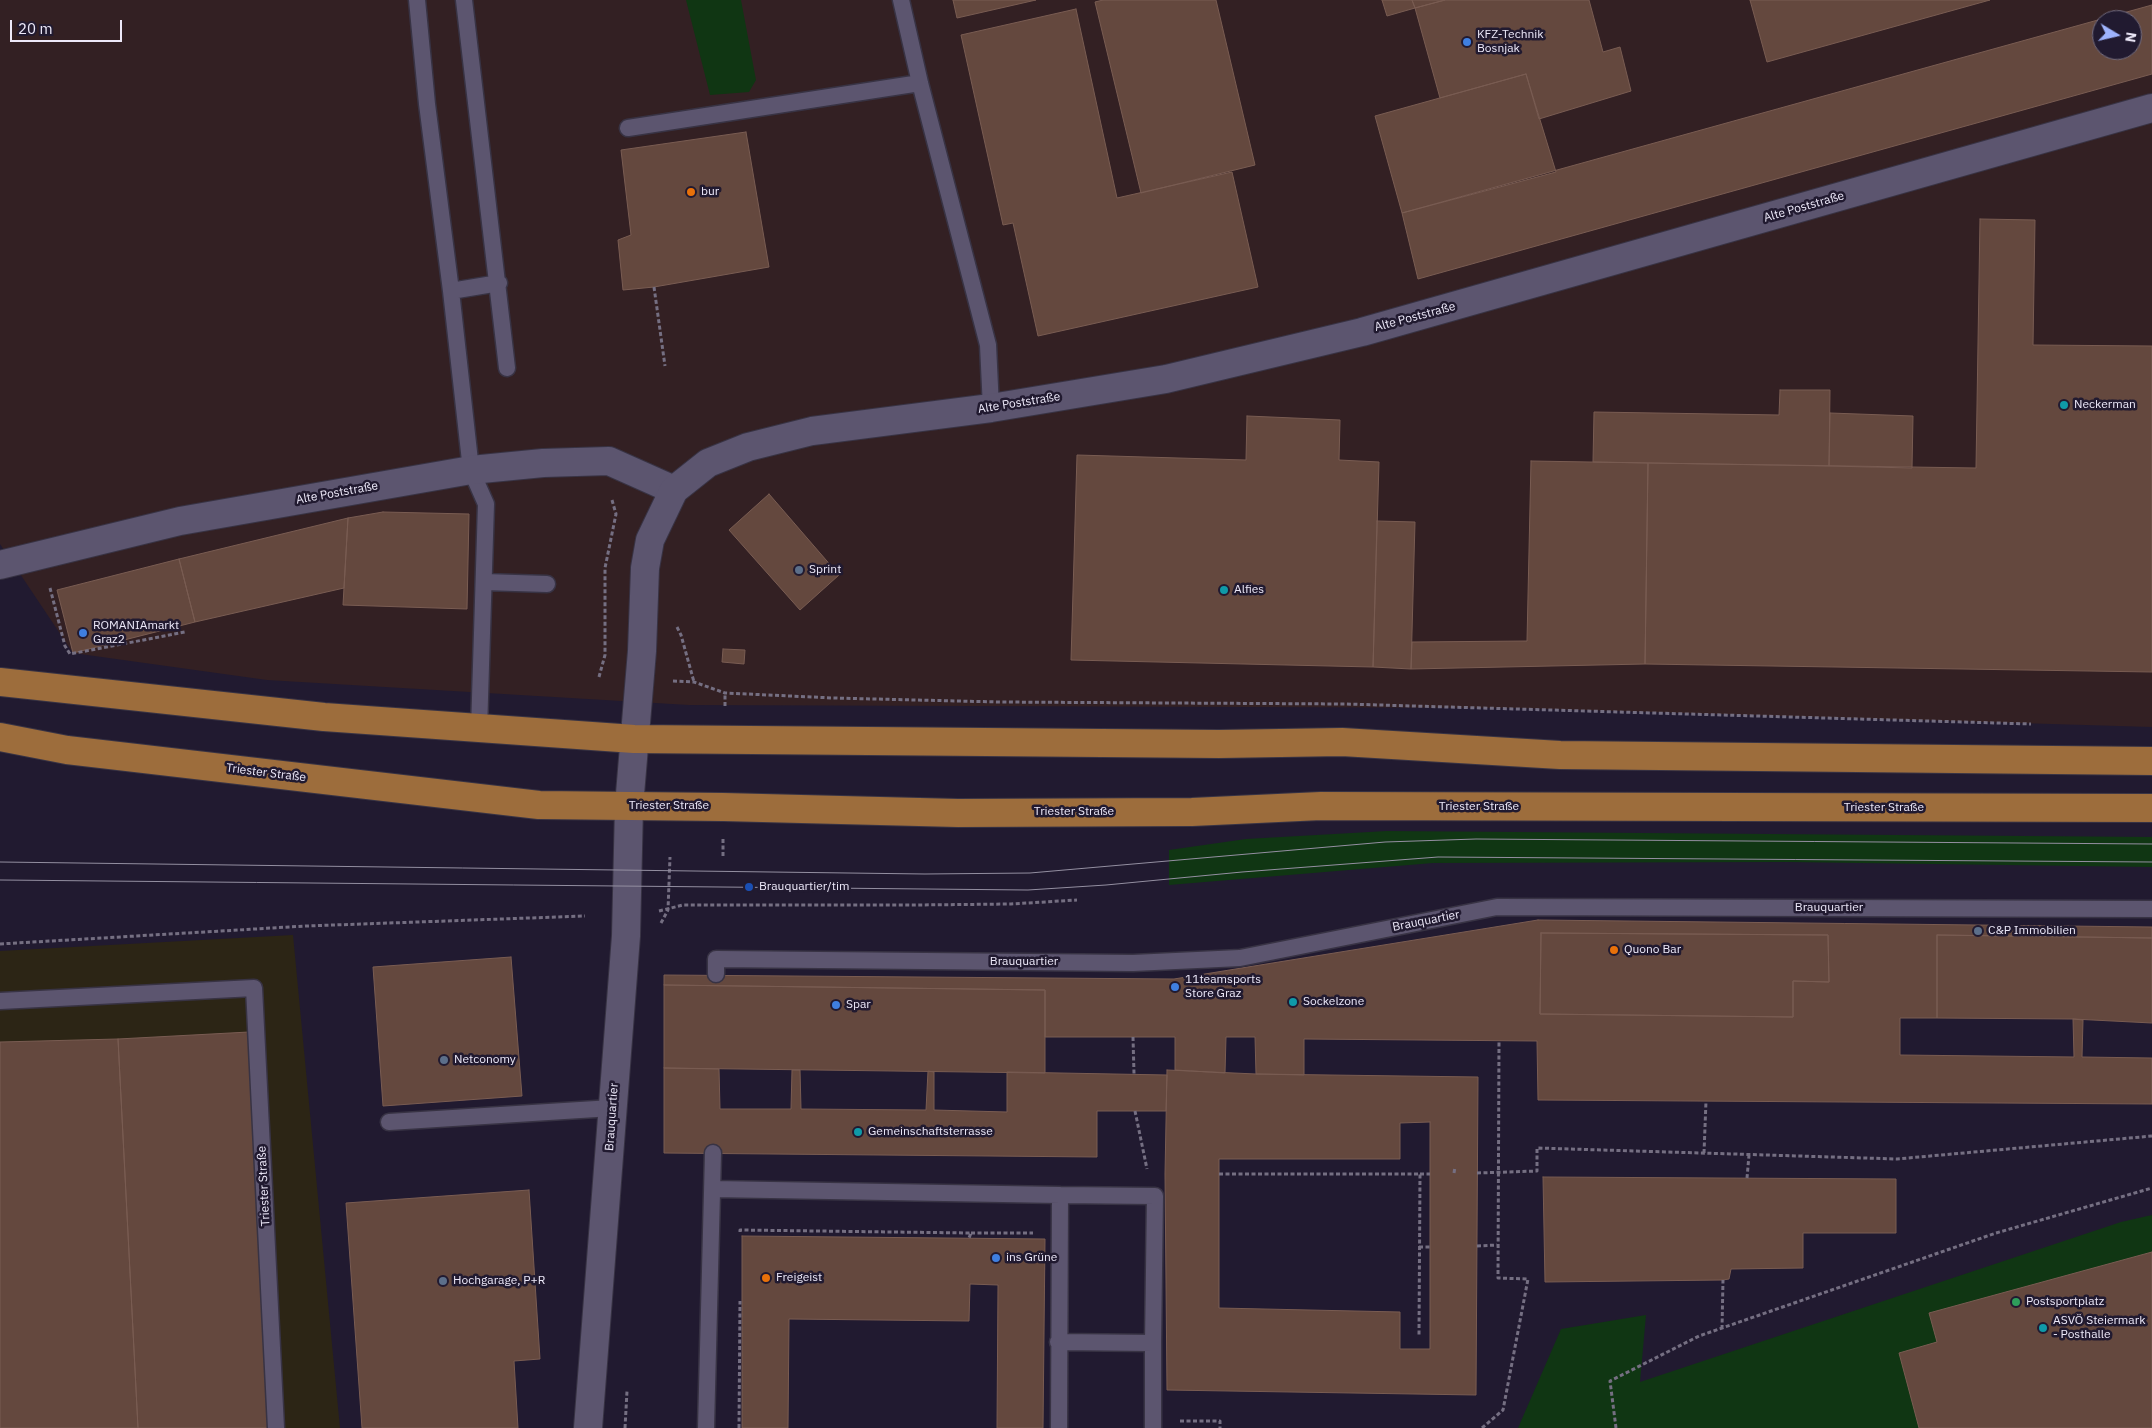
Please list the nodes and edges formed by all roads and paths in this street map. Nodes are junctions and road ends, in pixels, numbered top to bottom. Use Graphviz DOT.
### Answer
graph roads {
  1 [pos="417,0"];
  2 [pos="464,0"];
  3 [pos="901,0"];
  4 [pos="920,83"];
  5 [pos="2152,108"];
  6 [pos="628,128"];
  7 [pos="498,283"];
  8 [pos="654,287"];
  9 [pos="451,291"];
  10 [pos="665,366"];
  11 [pos="507,368"];
  12 [pos="992,408"];
  13 [pos="471,470"];
  14 [pos="674,490"];
  15 [pos="612,500"];
  16 [pos="41,554"];
  17 [pos="0,565"];
  18 [pos="484,582"];
  19 [pos="546,584"];
  20 [pos="185,632"];
  21 [pos="599,677"];
  22 [pos="686,681"];
  23 [pos="0,682"];
  24 [pos="2034,724"];
  25 [pos="480,730"];
  26 [pos="0,737"];
  27 [pos="634,739"];
  28 [pos="2152,760"];
  29 [pos="629,806"];
  30 [pos="2152,808"];
  31 [pos="670,857"];
  32 [pos="1077,900"];
  33 [pos="2152,909"];
  34 [pos="668,910"];
  35 [pos="652,912"];
  36 [pos="585,916"];
  37 [pos="0,944"];
  38 [pos="716,974"];
  39 [pos="0,1001"];
  40 [pos="1133,1037"];
  41 [pos="1499,1041"];
  42 [pos="1134,1074"];
  43 [pos="1706,1101"];
  44 [pos="612,1108"];
  45 [pos="1135,1111"];
  46 [pos="389,1122"];
  47 [pos="2152,1136"];
  48 [pos="714,1153"];
  49 [pos="1704,1153"];
  50 [pos="1749,1155"];
  51 [pos="1455,1166"];
  52 [pos="1148,1172"];
  53 [pos="1498,1172"];
  54 [pos="1454,1173"];
  55 [pos="1477,1173"];
  56 [pos="1219,1174"];
  57 [pos="1420,1174"];
  58 [pos="1430,1174"];
  59 [pos="1747,1178"];
  60 [pos="2152,1188"];
  61 [pos="713,1189"];
  62 [pos="1060,1195"];
  63 [pos="971,1232"];
  64 [pos="1060,1233"];
  65 [pos="969,1238"];
  66 [pos="740,1240"];
  67 [pos="1497,1245"];
  68 [pos="1477,1246"];
  69 [pos="1419,1247"];
  70 [pos="1430,1247"];
  71 [pos="1723,1280"];
  72 [pos="740,1299"];
  73 [pos="1722,1329"];
  74 [pos="1419,1335"];
  75 [pos="1058,1342"];
  76 [pos="1153,1343"];
  77 [pos="276,1428"];
  78 [pos="588,1428"];
  79 [pos="706,1428"];
  80 [pos="738,1428"];
  81 [pos="1059,1428"];
  82 [pos="1153,1428"];
  83 [pos="1482,1428"];
  84 [pos="1616,1428"];
  1 -- 9 [label="lane"];
  2 -- 7 [label="lane"];
  3 -- 4 [label="lane"];
  4 -- 6 [label="lane"];
  4 -- 12 [label="lane"];
  5 -- 12 [label="street, Alte Poststraße"];
  7 -- 9 [label="lane"];
  7 -- 11 [label="lane"];
  8 -- 10 [label="path"];
  9 -- 13 [label="lane"];
  12 -- 14 [label="street, Alte Poststraße"];
  13 -- 14 [label="street, Alte Poststraße"];
  13 -- 16 [label="street, Alte Poststraße"];
  13 -- 18 [label="lane"];
  14 -- 27 [label="street, Alte Poststraße"];
  15 -- 21 [label="path"];
  16 -- 17 [label="street, Alte Poststraße"];
  16 -- 20 [label="path"];
  18 -- 19 [label="lane"];
  18 -- 25 [label="lane"];
  22 -- 24 [label="path"];
  23 -- 25 [label="main road"];
  25 -- 27 [label="main road"];
  26 -- 29 [label="main road, Triester Straße"];
  27 -- 28 [label="main road"];
  27 -- 29 [label="street, Alte Poststraße"];
  29 -- 30 [label="main road, Triester Straße"];
  29 -- 44 [label="street, Brauquartier"];
  31 -- 34 [label="path"];
  32 -- 34 [label="path"];
  33 -- 38 [label="lane, Brauquartier"];
  34 -- 35 [label="path"];
  36 -- 37 [label="path"];
  39 -- 77 [label="lane, Triester Straße"];
  40 -- 42 [label="path"];
  41 -- 53 [label="path"];
  43 -- 49 [label="path"];
  44 -- 46 [label="lane"];
  44 -- 78 [label="street, Brauquartier"];
  45 -- 52 [label="path"];
  47 -- 50 [label="path"];
  48 -- 61 [label="lane"];
  49 -- 50 [label="path"];
  49 -- 53 [label="path"];
  50 -- 59 [label="path"];
  51 -- 54 [label="path"];
  53 -- 55 [label="path"];
  53 -- 67 [label="path"];
  56 -- 57 [label="path"];
  57 -- 58 [label="path"];
  57 -- 69 [label="path"];
  60 -- 73 [label="path"];
  61 -- 62 [label="lane"];
  61 -- 79 [label="lane"];
  62 -- 64 [label="lane"];
  62 -- 76 [label="lane"];
  63 -- 64 [label="path"];
  63 -- 65 [label="path"];
  63 -- 66 [label="path"];
  64 -- 75 [label="lane"];
  67 -- 68 [label="path"];
  67 -- 83 [label="path"];
  69 -- 70 [label="path"];
  69 -- 74 [label="path"];
  71 -- 73 [label="path"];
  72 -- 80 [label="path"];
  73 -- 84 [label="path"];
  75 -- 76 [label="lane"];
  75 -- 81 [label="lane"];
  76 -- 82 [label="lane"];
}
